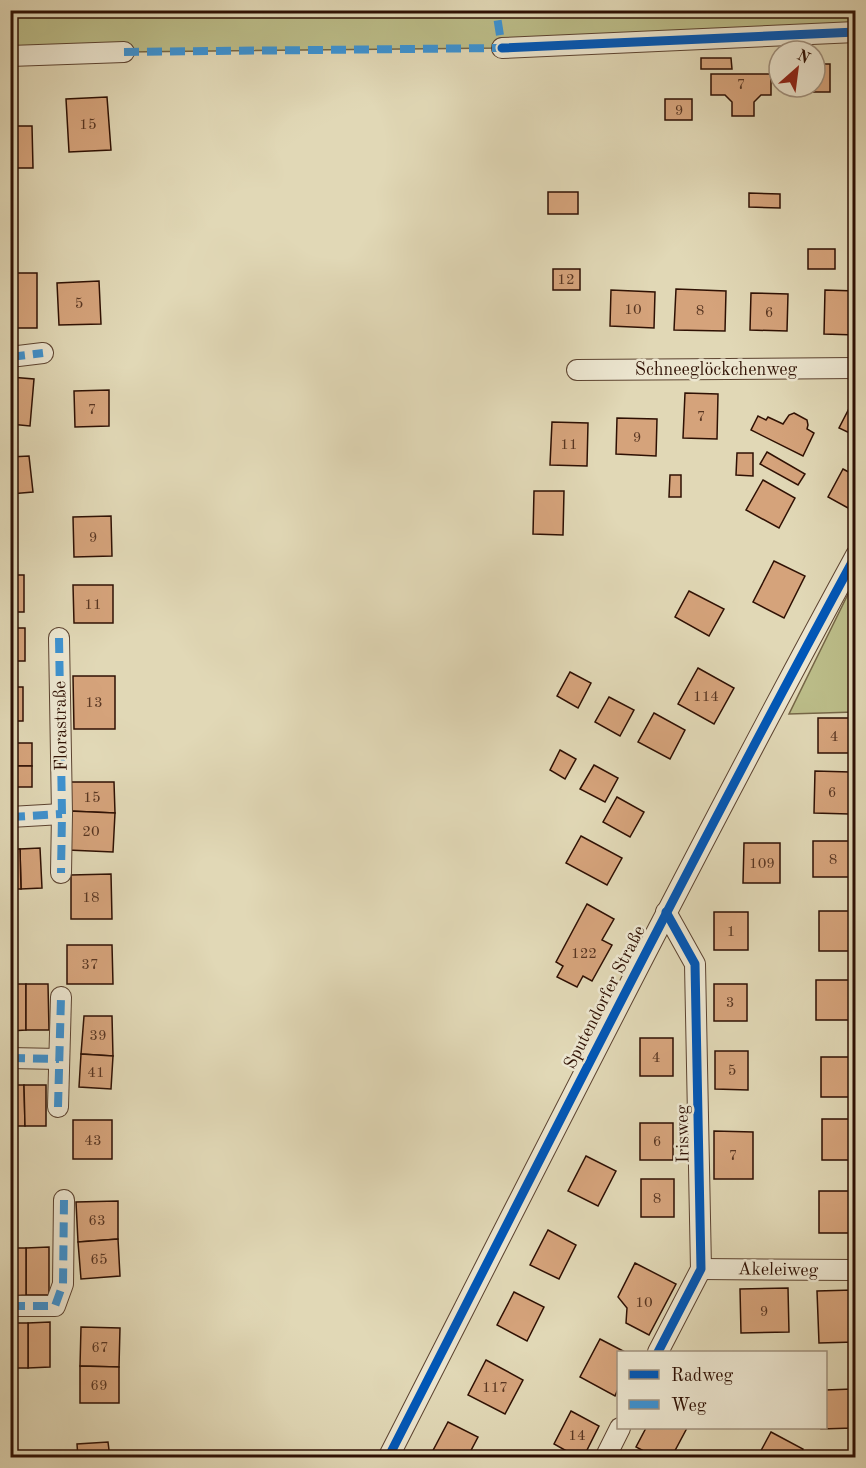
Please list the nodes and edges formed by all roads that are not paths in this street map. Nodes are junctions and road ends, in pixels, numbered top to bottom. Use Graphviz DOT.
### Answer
graph roads {
  1 [pos="855,32"];
  2 [pos="502,48"];
  3 [pos="124,52"];
  4 [pos="10,56"];
  5 [pos="43,353"];
  6 [pos="10,357"];
  7 [pos="855,368"];
  8 [pos="576,370"];
  9 [pos="855,555"];
  10 [pos="59,638"];
  11 [pos="62,814"];
  12 [pos="10,817"];
  13 [pos="60,873"];
  14 [pos="666,912"];
  15 [pos="61,997"];
  16 [pos="10,1058"];
  17 [pos="59,1059"];
  18 [pos="58,1107"];
  19 [pos="64,1200"];
  20 [pos="701,1269"];
  21 [pos="855,1270"];
  22 [pos="10,1306"];
  23 [pos="659,1351"];
  24 [pos="620,1429"];
  25 [pos="388,1458"];
  26 [pos="605,1458"];
  1 -- 2 [label="street"];
  3 -- 4 [label="street"];
  5 -- 6 [label="street"];
  7 -- 8 [label="street, Schneeglöckchenweg"];
  9 -- 14 [label="street, Sputendorfer Straße"];
  10 -- 11 [label="street, Florastraße"];
  11 -- 12 [label="street"];
  11 -- 13 [label="street, Florastraße"];
  14 -- 20 [label="street, Irisweg"];
  14 -- 25 [label="street, Sputendorfer Straße"];
  15 -- 17 [label="street"];
  16 -- 17 [label="street"];
  17 -- 18 [label="street"];
  19 -- 22 [label="street"];
  20 -- 21 [label="street, Akeleiweg"];
  20 -- 23 [label="street, Irisweg"];
  24 -- 26 [label="street"];
}
